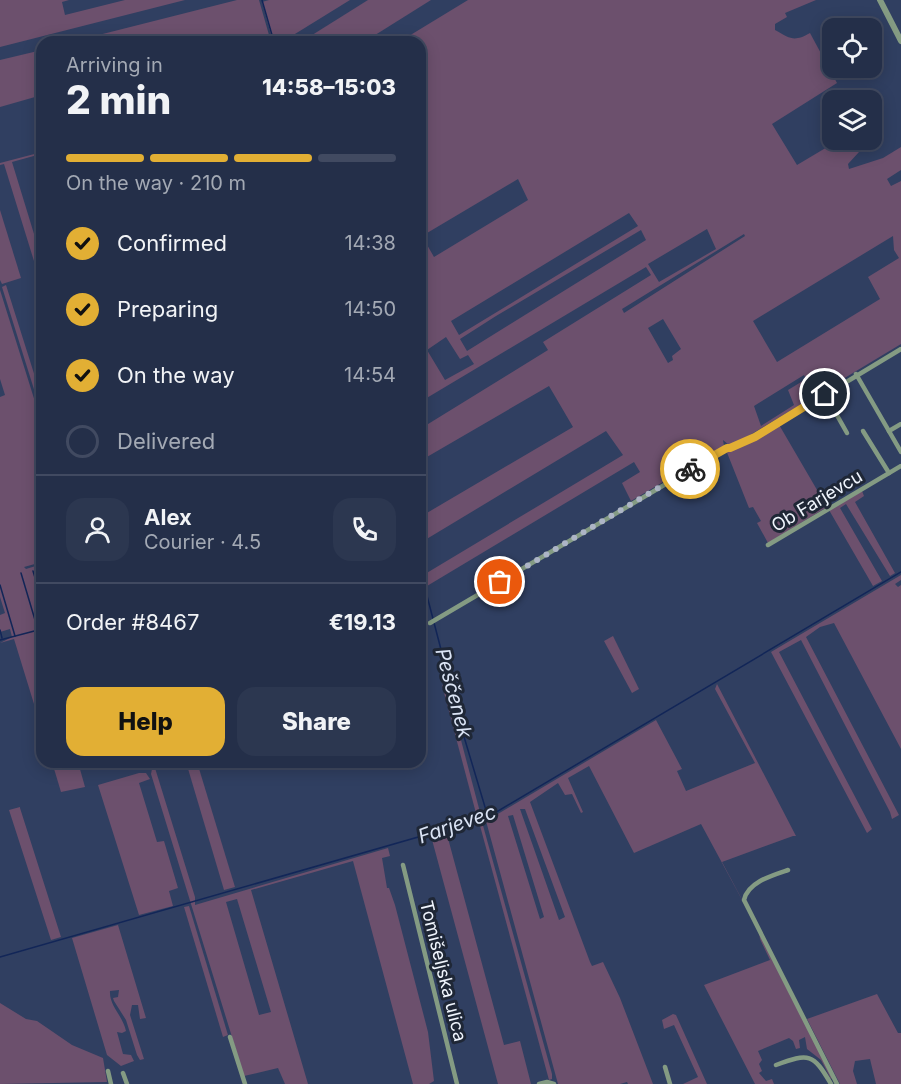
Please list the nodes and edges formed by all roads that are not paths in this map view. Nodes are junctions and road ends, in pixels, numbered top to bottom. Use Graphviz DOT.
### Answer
graph roads {
  1 [pos="880,0"];
  2 [pos="901,41"];
  3 [pos="901,348"];
  4 [pos="856,374"];
  5 [pos="825,394"];
  6 [pos="901,424"];
  7 [pos="863,431"];
  8 [pos="889,431"];
  9 [pos="847,433"];
  10 [pos="901,452"];
  11 [pos="901,466"];
  12 [pos="889,473"];
  13 [pos="768,545"];
  14 [pos="430,623"];
  15 [pos="403,865"];
  16 [pos="788,870"];
  17 [pos="230,1036"];
  18 [pos="777,1065"];
  19 [pos="665,1067"];
  20 [pos="108,1071"];
  21 [pos="123,1072"];
  22 [pos="111,1084"];
  23 [pos="127,1084"];
  24 [pos="245,1084"];
  25 [pos="457,1084"];
  26 [pos="539,1084"];
  27 [pos="554,1084"];
  28 [pos="670,1084"];
  29 [pos="831,1084"];
  30 [pos="837,1084"];
  1 -- 2 [label="street"];
  3 -- 4 [label="street"];
  4 -- 5 [label="street"];
  4 -- 8 [label="street"];
  5 -- 9 [label="street"];
  5 -- 14 [label="street"];
  6 -- 8 [label="street"];
  7 -- 12 [label="street, Ob Farjevcu"];
  8 -- 10 [label="street"];
  11 -- 12 [label="street, Ob Farjevcu"];
  12 -- 13 [label="street, Ob Farjevcu"];
  15 -- 25 [label="street, Tomišeljska ulica"];
  16 -- 30 [label="street"];
  17 -- 24 [label="street"];
  18 -- 29 [label="street"];
  19 -- 28 [label="street"];
  20 -- 22 [label="street"];
  21 -- 23 [label="street"];
  26 -- 27 [label="street"];
}
